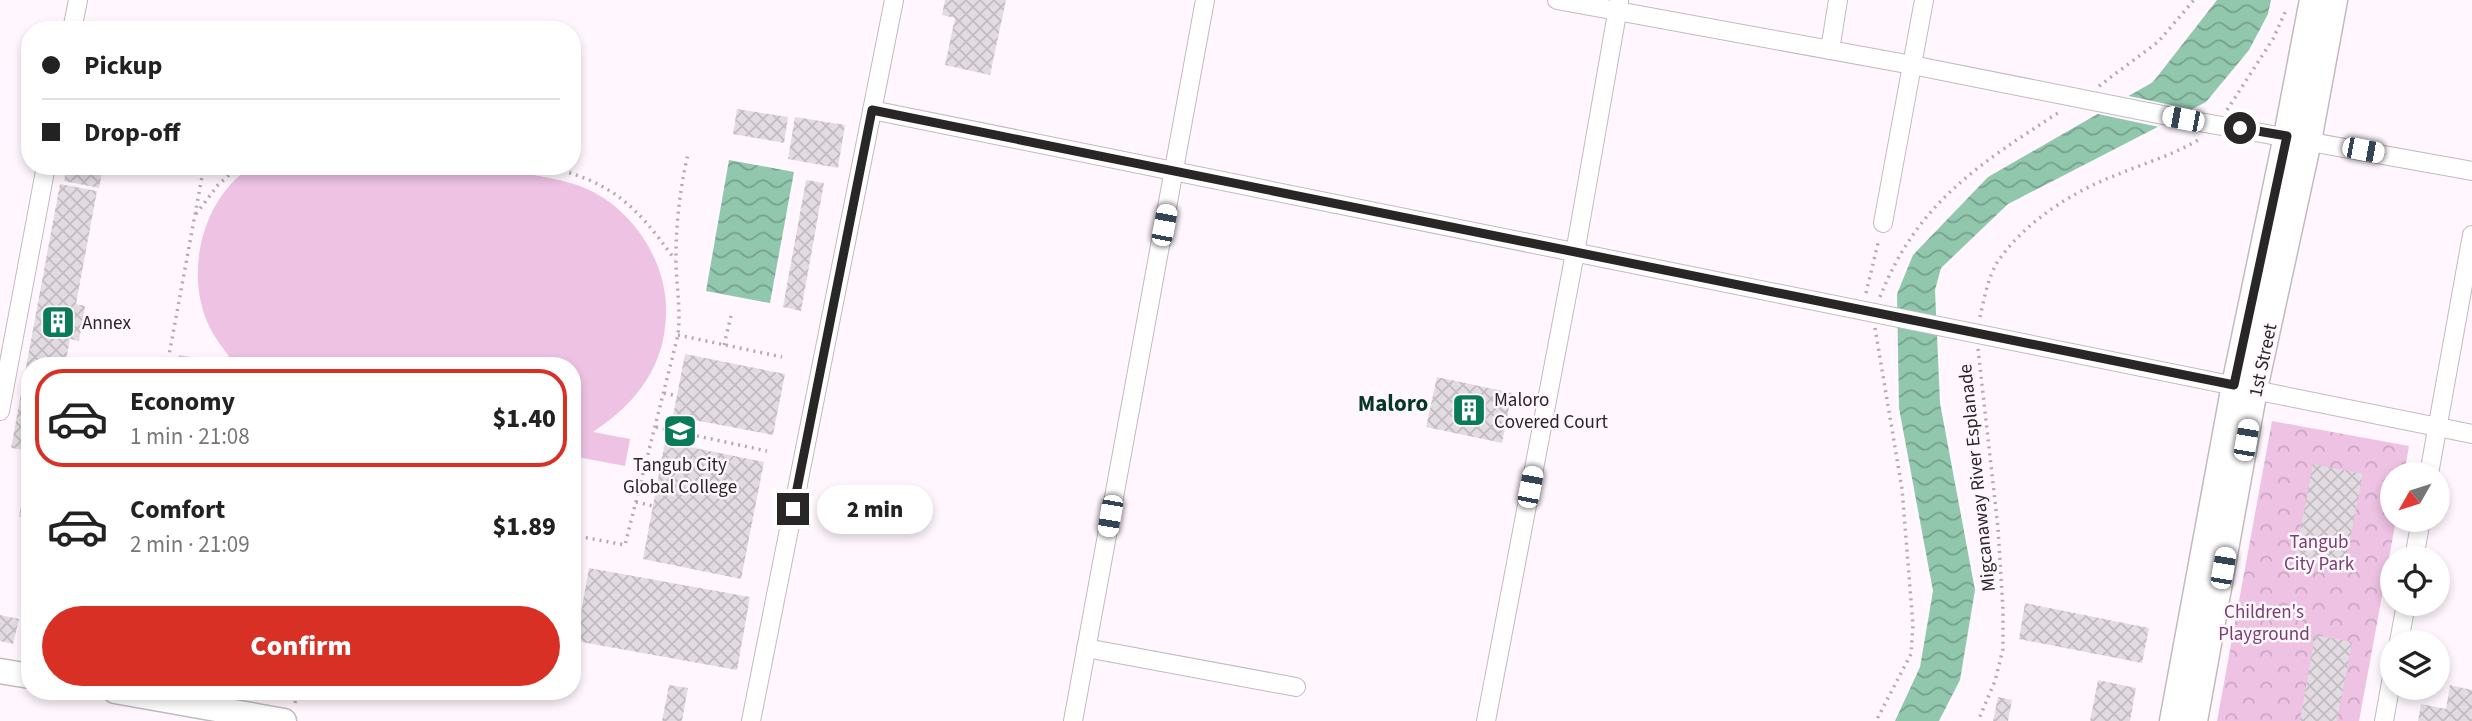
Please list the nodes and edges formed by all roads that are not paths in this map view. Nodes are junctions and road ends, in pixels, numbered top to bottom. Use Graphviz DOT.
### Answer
graph roads {
  1 [pos="78,0"];
  2 [pos="894,0"];
  3 [pos="1205,0"];
  4 [pos="1557,0"];
  5 [pos="1838,0"];
  6 [pos="1924,0"];
  7 [pos="2312,0"];
  8 [pos="2335,0"];
  9 [pos="1618,5"];
  10 [pos="74,21"];
  11 [pos="1830,50"];
  12 [pos="1912,65"];
  13 [pos="872,110"];
  14 [pos="2298,138"];
  15 [pos="2472,171"];
  16 [pos="1174,172"];
  17 [pos="44,175"];
  18 [pos="1883,223"];
  19 [pos="2472,236"];
  20 [pos="1575,253"];
  21 [pos="2244,387"];
  22 [pos="0,411"];
  23 [pos="2437,427"];
  24 [pos="2472,434"];
  25 [pos="2431,462"];
  26 [pos="1086,648"];
  27 [pos="0,671"];
  28 [pos="21,674"];
  29 [pos="1296,687"];
  30 [pos="194,700"];
  31 [pos="2388,700"];
  32 [pos="290,711"];
  33 [pos="751,721"];
  34 [pos="1073,721"];
  35 [pos="1486,721"];
  36 [pos="2172,721"];
  37 [pos="2195,721"];
  38 [pos="2384,721"];
  1 -- 10 [label="street"];
  2 -- 13 [label="street"];
  3 -- 16 [label="street"];
  4 -- 9 [label="street"];
  5 -- 11 [label="street"];
  6 -- 12 [label="street"];
  7 -- 14 [label="main road, 1st Street"];
  8 -- 14 [label="main road, 1st Street"];
  9 -- 11 [label="street"];
  9 -- 20 [label="street"];
  11 -- 12 [label="street"];
  12 -- 14 [label="street"];
  12 -- 18 [label="street"];
  13 -- 16 [label="street"];
  13 -- 33 [label="street"];
  14 -- 15 [label="street"];
  14 -- 21 [label="main road, 1st Street"];
  16 -- 20 [label="street"];
  16 -- 26 [label="street"];
  17 -- 22 [label="street"];
  19 -- 23 [label="street"];
  20 -- 21 [label="street"];
  20 -- 35 [label="street"];
  21 -- 23 [label="street"];
  21 -- 36 [label="main road, 1st Street"];
  21 -- 37 [label="main road, 1st Street"];
  23 -- 24 [label="street"];
  23 -- 25 [label="street"];
  26 -- 29 [label="street"];
  26 -- 34 [label="street"];
  27 -- 28 [label="main road"];
  30 -- 32 [label="main road"];
  31 -- 38 [label="street"];
}
